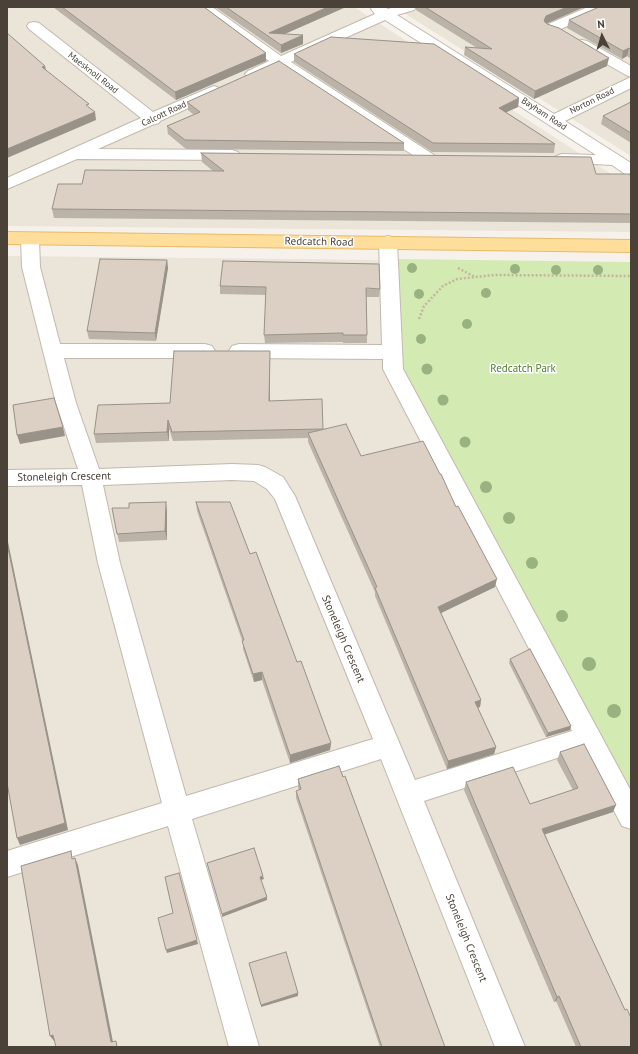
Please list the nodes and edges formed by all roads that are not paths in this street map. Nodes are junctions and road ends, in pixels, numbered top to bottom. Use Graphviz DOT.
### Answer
graph roads {
  1 [pos="203,7"];
  2 [pos="409,7"];
  3 [pos="600,7"];
  4 [pos="381,10"];
  5 [pos="34,26"];
  6 [pos="279,61"];
  7 [pos="631,72"];
  8 [pos="631,82"];
  9 [pos="153,120"];
  10 [pos="553,120"];
  11 [pos="77,154"];
  12 [pos="244,156"];
  13 [pos="396,157"];
  14 [pos="548,159"];
  15 [pos="614,160"];
  16 [pos="7,167"];
  17 [pos="631,170"];
  18 [pos="14,181"];
  19 [pos="7,238"];
  20 [pos="30,239"];
  21 [pos="388,242"];
  22 [pos="631,246"];
  23 [pos="52,351"];
  24 [pos="393,352"];
  25 [pos="91,477"];
  26 [pos="7,478"];
  27 [pos="589,737"];
  28 [pos="387,746"];
  29 [pos="408,794"];
  30 [pos="177,811"];
  31 [pos="631,817"];
  32 [pos="7,864"];
  33 [pos="244,1047"];
  34 [pos="510,1047"];
  1 -- 6 [label="street"];
  2 -- 4 [label="street, Calcott Road"];
  3 -- 7 [label="street"];
  4 -- 6 [label="street, Calcott Road"];
  4 -- 10 [label="street, Bayham Road"];
  5 -- 9 [label="street, Maesknoll Road"];
  6 -- 9 [label="street, Calcott Road"];
  6 -- 13 [label="street"];
  8 -- 10 [label="street, Norton Road"];
  9 -- 11 [label="street, Calcott Road"];
  10 -- 15 [label="street, Bayham Road"];
  11 -- 12 [label="street"];
  11 -- 18 [label="street, Calcott Road"];
  14 -- 15 [label="street"];
  15 -- 17 [label="street, Bayham Road"];
  16 -- 18 [label="street"];
  19 -- 20 [label="main road, Redcatch Road"];
  20 -- 21 [label="main road, Redcatch Road"];
  20 -- 23 [label="street"];
  21 -- 22 [label="main road, Redcatch Road"];
  21 -- 24 [label="street"];
  23 -- 24 [label="street"];
  23 -- 25 [label="street"];
  24 -- 27 [label="street"];
  25 -- 26 [label="street, Stoneleigh Crescent"];
  25 -- 28 [label="street, Stoneleigh Crescent"];
  25 -- 30 [label="street"];
  27 -- 29 [label="street"];
  27 -- 31 [label="street"];
  28 -- 29 [label="street, Stoneleigh Crescent"];
  28 -- 30 [label="street"];
  29 -- 34 [label="street, Stoneleigh Crescent"];
  30 -- 32 [label="street"];
  30 -- 33 [label="street"];
}
